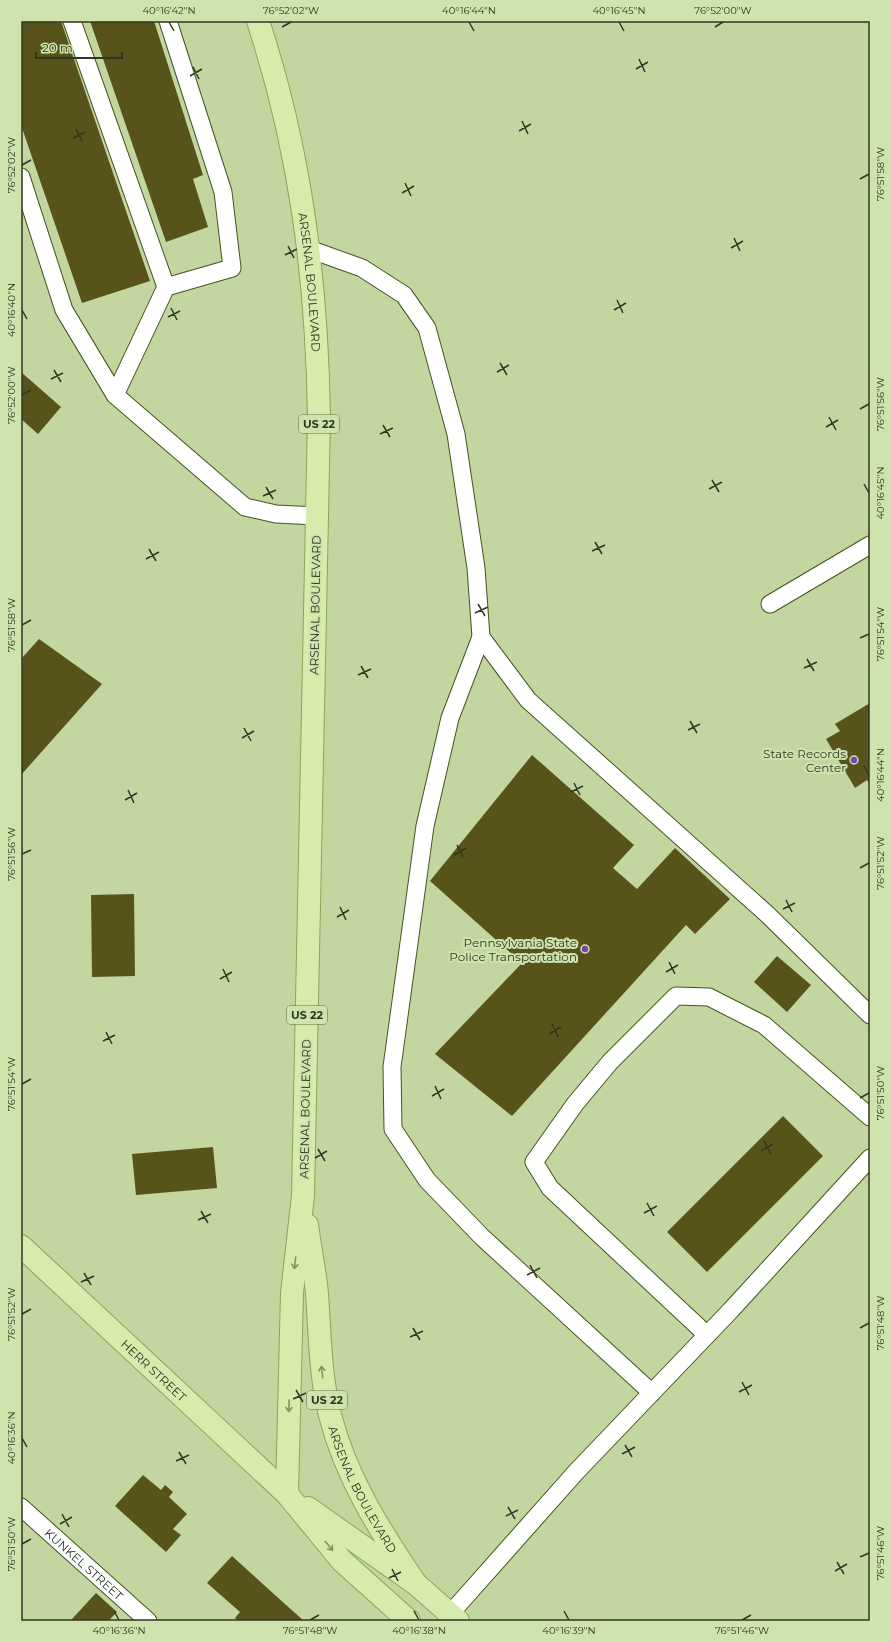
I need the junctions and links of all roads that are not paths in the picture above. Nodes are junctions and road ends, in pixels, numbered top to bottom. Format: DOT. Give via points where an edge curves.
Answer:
graph roads {
  1 [pos="72,21"];
  2 [pos="168,21"];
  3 [pos="258,21"];
  4 [pos="21,177"];
  5 [pos="21,205"];
  6 [pos="34,217"];
  7 [pos="309,249"];
  8 [pos="166,287"];
  9 [pos="115,395"];
  10 [pos="317,516"];
  11 [pos="870,545"];
  12 [pos="770,604"];
  13 [pos="481,637"];
  14 [pos="870,1015"];
  15 [pos="870,1117"];
  16 [pos="870,1158"];
  17 [pos="303,1196"];
  18 [pos="21,1246"];
  19 [pos="707,1335"];
  20 [pos="652,1393"];
  21 [pos="287,1494"];
  22 [pos="21,1507"];
  23 [pos="416,1584"];
  24 [pos="454,1618"];
  25 [pos="148,1621"];
  26 [pos="409,1621"];
  1 -- 8 [label="lane"];
  2 -- 8 [label="lane" via="223,192 232,268"];
  3 -- 7 [label="main road, ARSENAL BOULEVARD / US 22" via="292,147"];
  4 -- 6 [label="lane"];
  5 -- 6 [label="lane"];
  6 -- 9 [label="lane" via="64,310"];
  7 -- 10 [label="main road, ARSENAL BOULEVARD / US 22" via="316,309 318,364"];
  7 -- 13 [label="lane" via="362,268 404,295 426,328 456,434 476,568"];
  8 -- 9 [label="lane"];
  9 -- 10 [label="lane" via="245,507 276,514"];
  10 -- 17 [label="main road, ARSENAL BOULEVARD / US 22"];
  11 -- 12 [label="lane"];
  13 -- 14 [label="lane" via="528,700 768,915"];
  13 -- 20 [label="lane" via="450,718 425,826 392,1067 393,1128 427,1180 482,1237"];
  15 -- 19 [label="lane" via="764,1025 708,997 676,996 610,1062 575,1104 534,1162 550,1188"];
  16 -- 19 [label="lane"];
  17 -- 21 [label="main road, ARSENAL BOULEVARD / US 22, one-way" via="292,1293"];
  23 -- 17 [label="main road, ARSENAL BOULEVARD / US 22, one-way" via="362,1499 337,1440 324,1382 317,1293"];
  18 -- 21 [label="main road, HERR STREET"];
  19 -- 20 [label="lane"];
  20 -- 24 [label="lane" via="576,1472"];
  21 -- 23 [label="main road, HERR STREET"];
  21 -- 26 [label="main road, HERR STREET, one-way" via="342,1562"];
  22 -- 25 [label="lane, KUNKEL STREET"];
  23 -- 24 [label="main road, HERR STREET / US 22"];
}
